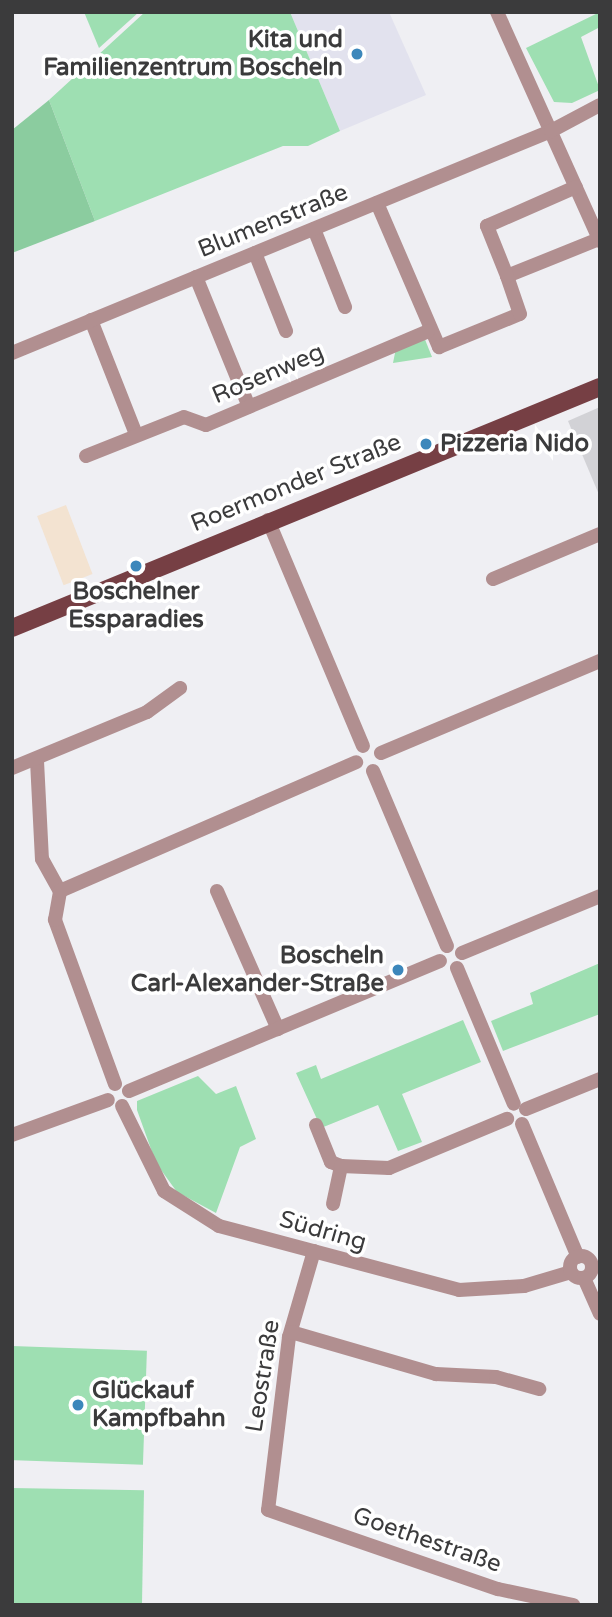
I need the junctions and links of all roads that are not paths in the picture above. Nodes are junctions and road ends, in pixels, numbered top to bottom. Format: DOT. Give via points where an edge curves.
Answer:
graph roads {
  1 [pos="497,12"];
  2 [pos="600,105"];
  3 [pos="551,131"];
  4 [pos="576,187"];
  5 [pos="377,203"];
  6 [pos="314,229"];
  7 [pos="599,240"];
  8 [pos="255,253"];
  9 [pos="508,276"];
  10 [pos="196,277"];
  11 [pos="345,307"];
  12 [pos="91,320"];
  13 [pos="286,331"];
  14 [pos="428,331"];
  15 [pos="12,353"];
  16 [pos="600,387"];
  17 [pos="249,407"];
  18 [pos="136,434"];
  19 [pos="86,456"];
  20 [pos="268,520"];
  21 [pos="600,534"];
  22 [pos="493,579"];
  23 [pos="12,628"];
  24 [pos="600,661"];
  25 [pos="180,688"];
  26 [pos="363,746"];
  27 [pos="381,753"];
  28 [pos="37,761"];
  29 [pos="356,762"];
  30 [pos="12,768"];
  31 [pos="373,771"];
  32 [pos="60,891"];
  33 [pos="217,891"];
  34 [pos="600,896"];
  35 [pos="447,946"];
  36 [pos="463,953"];
  37 [pos="440,961"];
  38 [pos="457,968"];
  39 [pos="278,1029"];
  40 [pos="600,1079"];
  41 [pos="115,1084"];
  42 [pos="129,1091"];
  43 [pos="115,1103"];
  44 [pos="520,1106"];
  45 [pos="507,1119"];
  46 [pos="522,1124"];
  47 [pos="316,1125"];
  48 [pos="12,1135"];
  49 [pos="341,1166"];
  50 [pos="333,1204"];
  51 [pos="314,1251"];
  52 [pos="590,1260"];
  53 [pos="577,1275"];
  54 [pos="600,1314"];
  55 [pos="291,1332"];
  56 [pos="540,1389"];
  57 [pos="268,1510"];
  58 [pos="573,1605"];
  1 -- 3 [label="street"];
  2 -- 3 [label="street, Blumenstraße"];
  3 -- 4 [label="street"];
  3 -- 5 [label="street, Blumenstraße"];
  4 -- 7 [label="street"];
  4 -- 9 [label="street" via="487,226"];
  5 -- 6 [label="street, Blumenstraße"];
  5 -- 14 [label="street"];
  6 -- 8 [label="street, Blumenstraße"];
  6 -- 11 [label="street"];
  7 -- 9 [label="street"];
  8 -- 10 [label="street, Blumenstraße"];
  8 -- 13 [label="street"];
  9 -- 14 [label="street" via="520,307 515,318 444,347"];
  10 -- 12 [label="street, Blumenstraße"];
  10 -- 17 [label="street"];
  12 -- 15 [label="street, Blumenstraße"];
  12 -- 18 [label="street"];
  14 -- 17 [label="street, Rosenweg"];
  16 -- 20 [label="main road, Roermonder Straße"];
  17 -- 18 [label="street, Rosenweg" via="206,425 184,417"];
  18 -- 19 [label="street, Rosenweg"];
  20 -- 23 [label="main road, Roermonder Straße"];
  20 -- 26 [label="street"];
  21 -- 22 [label="street"];
  24 -- 27 [label="street"];
  25 -- 28 [label="street" via="147,712"];
  26 -- 27 [label="street"];
  26 -- 29 [label="street"];
  27 -- 31 [label="street"];
  28 -- 30 [label="street"];
  28 -- 32 [label="street" via="42,859"];
  29 -- 31 [label="street"];
  29 -- 32 [label="street"];
  31 -- 35 [label="street"];
  32 -- 41 [label="street" via="55,920"];
  33 -- 39 [label="street"];
  34 -- 36 [label="street"];
  35 -- 36 [label="street"];
  35 -- 37 [label="street"];
  36 -- 38 [label="street"];
  37 -- 38 [label="street"];
  37 -- 39 [label="street"];
  38 -- 44 [label="street"];
  39 -- 42 [label="street"];
  40 -- 44 [label="street"];
  41 -- 42 [label="street"];
  41 -- 43 [label="street"];
  42 -- 43 [label="street"];
  43 -- 48 [label="street"];
  43 -- 51 [label="street, Südring" via="152,1174 174,1200 219,1226"];
  44 -- 45 [label="street"];
  44 -- 46 [label="street"];
  45 -- 46 [label="street"];
  45 -- 49 [label="street" via="389,1168"];
  46 -- 52 [label="street"];
  47 -- 49 [label="street" via="331,1162"];
  49 -- 50 [label="street"];
  51 -- 53 [label="street, Südring" via="458,1290 496,1290"];
  51 -- 55 [label="street, Leostraße"];
  52 -- 53 [label="street"];
  53 -- 54 [label="street"];
  55 -- 56 [label="street" via="436,1374 496,1377"];
  55 -- 57 [label="street, Leostraße"];
  57 -- 58 [label="street, Goethestraße" via="498,1589"];
}
